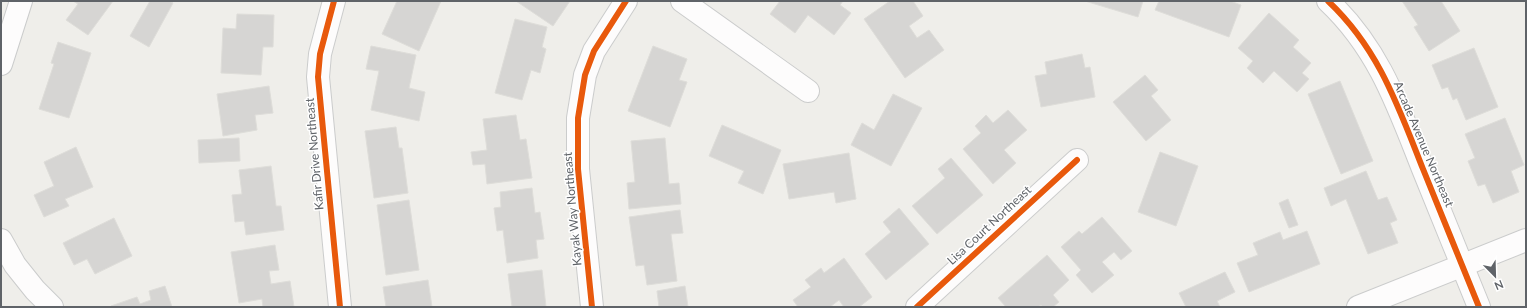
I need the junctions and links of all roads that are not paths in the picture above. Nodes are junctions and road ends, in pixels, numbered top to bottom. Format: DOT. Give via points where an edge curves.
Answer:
graph roads {
  1 [pos="22,1"];
  2 [pos="334,1"];
  3 [pos="626,1"];
  4 [pos="682,1"];
  5 [pos="1328,1"];
  6 [pos="1,64"];
  7 [pos="808,91"];
  8 [pos="1076,160"];
  9 [pos="1,240"];
  10 [pos="1526,240"];
  11 [pos="1462,266"];
  12 [pos="52,307"];
  13 [pos="340,307"];
  14 [pos="592,307"];
  15 [pos="917,307"];
  16 [pos="1358,307"];
  17 [pos="1479,307"];
  1 -- 6 [label="street"];
  2 -- 13 [label="street, Kafir Drive Northeast" via="320,54 318,77"];
  3 -- 14 [label="street, Kayak Way Northeast" via="594,51 585,75 578,118 578,169"];
  4 -- 7 [label="street"];
  5 -- 11 [label="street, Arcade Avenue Northeast" via="1345,17 1374,58 1394,96"];
  8 -- 15 [label="street, Lisa Court Northeast"];
  9 -- 12 [label="street" via="14,265"];
  10 -- 11 [label="street"];
  11 -- 16 [label="street"];
  11 -- 17 [label="street, Arcade Avenue Northeast"];
}
